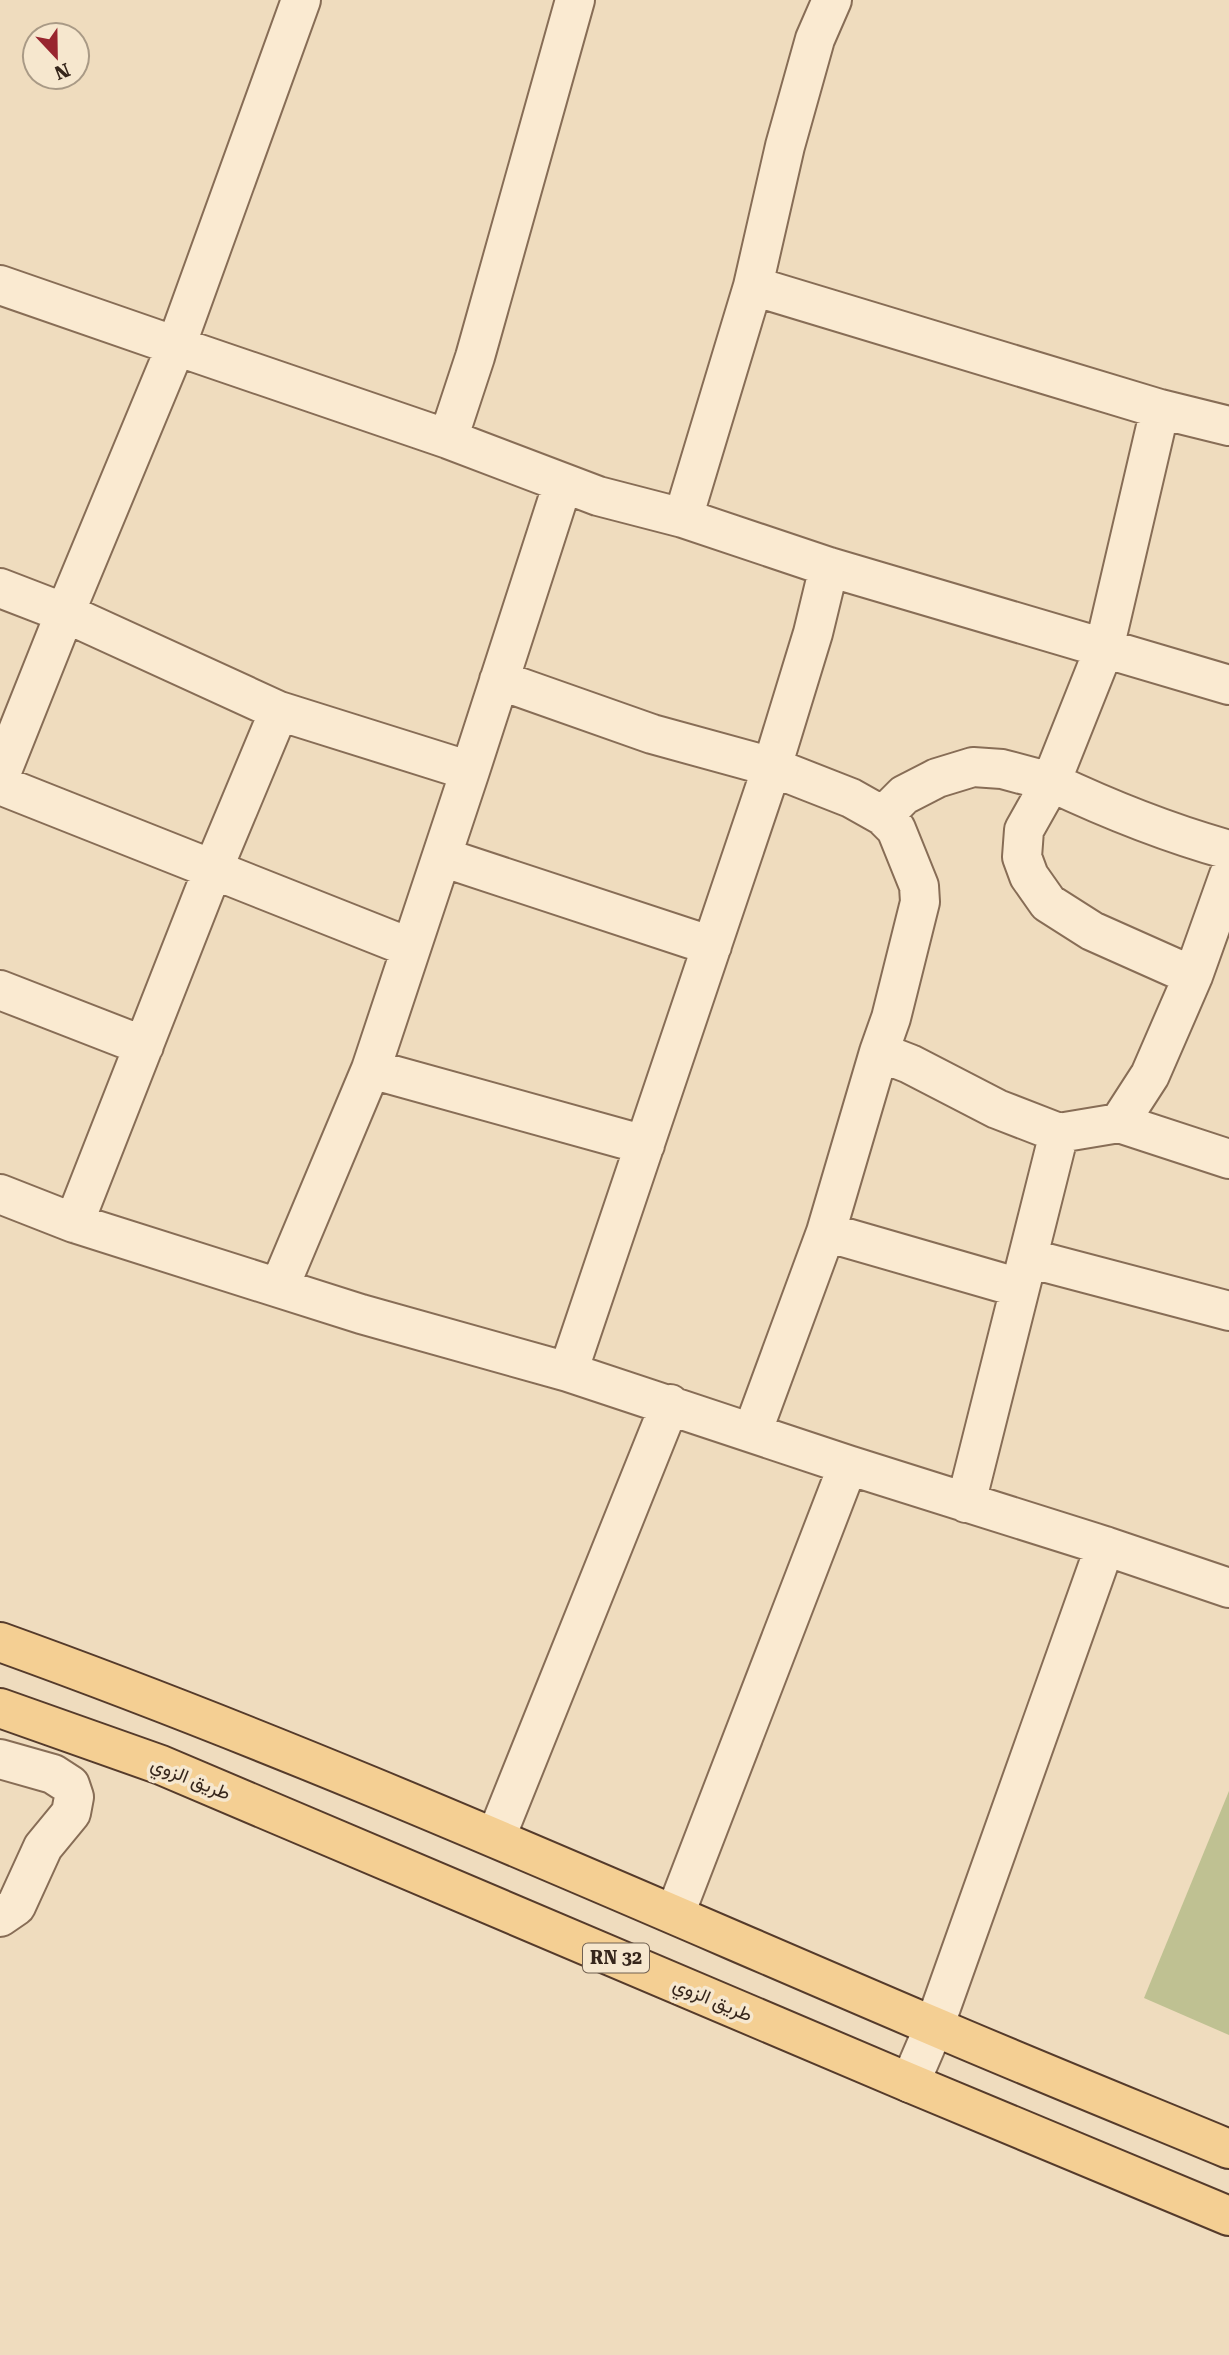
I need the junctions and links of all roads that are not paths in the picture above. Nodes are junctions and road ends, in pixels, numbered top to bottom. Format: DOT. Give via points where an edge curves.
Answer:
graph roads {
  1 [pos="301,0"];
  2 [pos="575,0"];
  3 [pos="832,0"];
  4 [pos="0,285"];
  5 [pos="754,286"];
  6 [pos="176,346"];
  7 [pos="1160,409"];
  8 [pos="1229,426"];
  9 [pos="448,439"];
  10 [pos="563,483"];
  11 [pos="683,518"];
  12 [pos="829,567"];
  13 [pos="0,588"];
  14 [pos="65,613"];
  15 [pos="1104,649"];
  16 [pos="499,680"];
  17 [pos="1229,685"];
  18 [pos="279,711"];
  19 [pos="772,767"];
  20 [pos="470,771"];
  21 [pos="0,776"];
  22 [pos="1051,782"];
  23 [pos="0,785"];
  24 [pos="883,816"];
  25 [pos="1229,850"];
  26 [pos="442,857"];
  27 [pos="213,869"];
  28 [pos="1229,875"];
  29 [pos="712,946"];
  30 [pos="411,948"];
  31 [pos="1194,976"];
  32 [pos="0,989"];
  33 [pos="144,1046"];
  34 [pos="879,1052"];
  35 [pos="371,1069"];
  36 [pos="1119,1123"];
  37 [pos="1059,1132"];
  38 [pos="645,1145"];
  39 [pos="1229,1159"];
  40 [pos="0,1194"];
  41 [pos="74,1223"];
  42 [pos="826,1232"];
  43 [pos="1024,1273"];
  44 [pos="279,1288"];
  45 [pos="1229,1311"];
  46 [pos="568,1372"];
  47 [pos="670,1404"];
  48 [pos="752,1433"];
  49 [pos="848,1465"];
  50 [pos="966,1503"];
  51 [pos="1105,1546"];
  52 [pos="1229,1588"];
  53 [pos="0,1642"];
  54 [pos="0,1708"];
  55 [pos="0,1759"];
  56 [pos="496,1837"];
  57 [pos="675,1914"];
  58 [pos="0,1917"];
  59 [pos="934,2027"];
  60 [pos="910,2083"];
  61 [pos="1229,2149"];
  62 [pos="1229,2216"];
  1 -- 6 [label="street"];
  2 -- 9 [label="street"];
  3 -- 5 [label="street" via="815,40 785,145"];
  4 -- 6 [label="street"];
  5 -- 7 [label="street"];
  5 -- 11 [label="street"];
  6 -- 9 [label="street"];
  6 -- 14 [label="street"];
  7 -- 8 [label="street"];
  7 -- 15 [label="street"];
  9 -- 10 [label="street"];
  10 -- 11 [label="street"];
  10 -- 16 [label="street"];
  11 -- 12 [label="street"];
  12 -- 15 [label="street"];
  12 -- 19 [label="street"];
  13 -- 14 [label="street"];
  14 -- 18 [label="street"];
  14 -- 21 [label="street"];
  15 -- 17 [label="street"];
  15 -- 22 [label="street"];
  16 -- 19 [label="street" via="652,734"];
  16 -- 20 [label="street"];
  18 -- 20 [label="street"];
  18 -- 27 [label="street"];
  19 -- 24 [label="street" via="851,798"];
  19 -- 29 [label="street"];
  20 -- 26 [label="street"];
  22 -- 24 [label="street" via="1002,769 973,767 904,795"];
  22 -- 25 [label="street" via="1193,840"];
  22 -- 31 [label="street" via="1024,830 1022,857 1048,903 1092,931"];
  23 -- 27 [label="street"];
  24 -- 34 [label="street" via="905,848 920,902"];
  26 -- 29 [label="street"];
  26 -- 30 [label="street"];
  27 -- 30 [label="street"];
  27 -- 33 [label="street"];
  28 -- 31 [label="street"];
  29 -- 38 [label="street"];
  30 -- 35 [label="street"];
  31 -- 36 [label="street" via="1150,1075"];
  32 -- 33 [label="street"];
  33 -- 41 [label="street"];
  34 -- 37 [label="street"];
  34 -- 42 [label="street"];
  35 -- 38 [label="street"];
  35 -- 44 [label="street"];
  36 -- 37 [label="street"];
  36 -- 39 [label="street"];
  37 -- 43 [label="street"];
  38 -- 46 [label="street"];
  40 -- 41 [label="street"];
  41 -- 44 [label="street"];
  42 -- 43 [label="street"];
  42 -- 48 [label="street"];
  43 -- 45 [label="street"];
  43 -- 50 [label="street"];
  44 -- 46 [label="street"];
  46 -- 47 [label="street"];
  47 -- 48 [label="street"];
  47 -- 56 [label="street"];
  48 -- 49 [label="street"];
  49 -- 50 [label="street"];
  49 -- 57 [label="street"];
  50 -- 51 [label="street"];
  51 -- 52 [label="street"];
  51 -- 59 [label="street"];
  53 -- 56 [label="main road"];
  54 -- 60 [label="main road, طريق الزوي / RN 32" via="161,1765"];
  55 -- 58 [label="street" via="53,1774 70,1785 74,1797 71,1813 43,1847 16,1906"];
  56 -- 57 [label="main road"];
  57 -- 59 [label="main road"];
  59 -- 60 [label="street"];
  59 -- 61 [label="main road"];
  60 -- 62 [label="main road, طريق الزوي / RN 32"];
}
